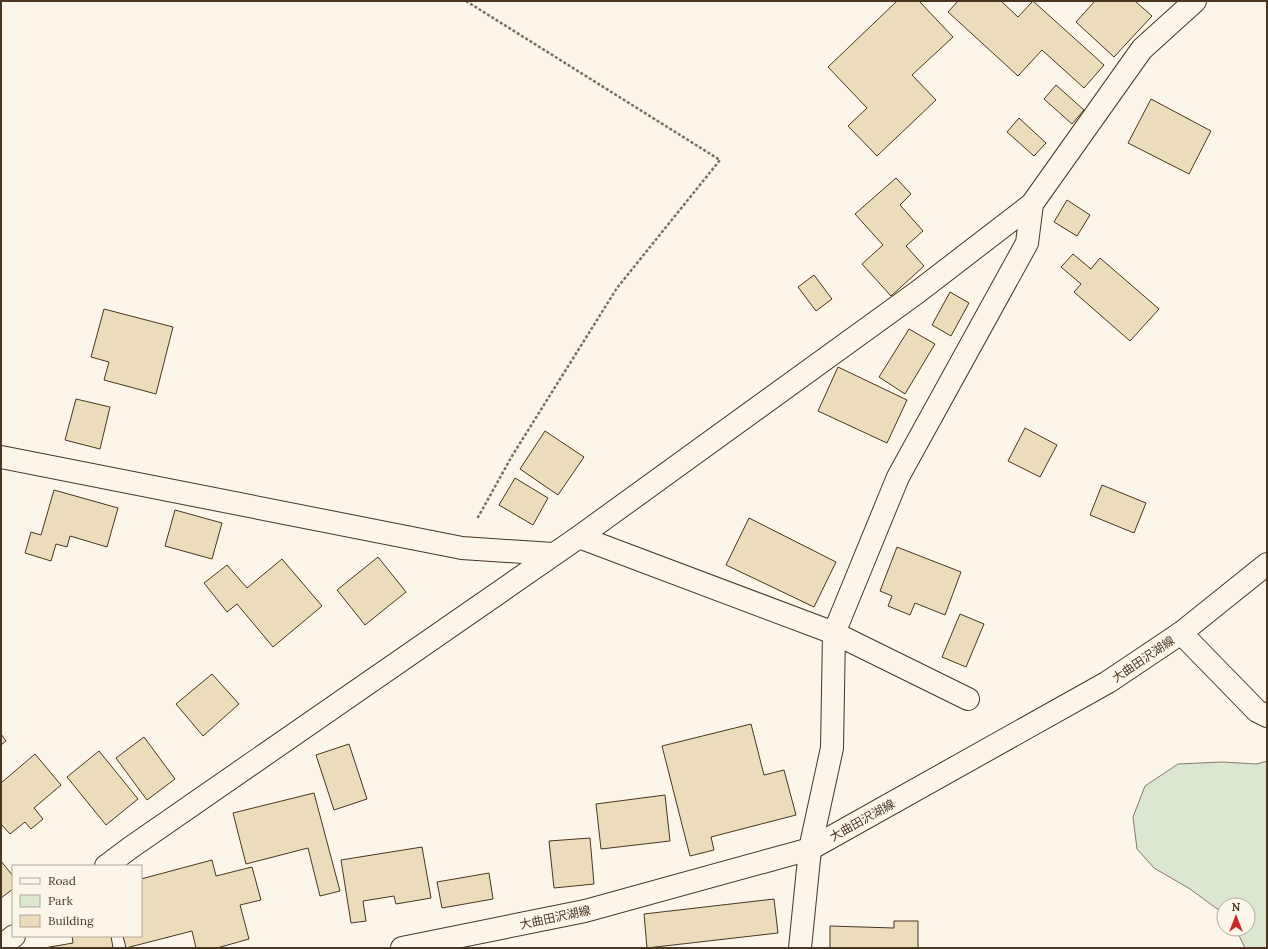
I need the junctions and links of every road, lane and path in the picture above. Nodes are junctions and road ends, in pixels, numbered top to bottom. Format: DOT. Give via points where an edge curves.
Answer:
graph roads {
  1 [pos="466,1"];
  2 [pos="1195,1"];
  3 [pos="1032,204"];
  4 [pos="1,457"];
  5 [pos="579,537"];
  6 [pos="462,548"];
  7 [pos="553,554"];
  8 [pos="1267,564"];
  9 [pos="834,633"];
  10 [pos="1181,633"];
  11 [pos="968,699"];
  12 [pos="1267,716"];
  13 [pos="810,849"];
  14 [pos="107,865"];
  15 [pos="13,937"];
  16 [pos="1,946"];
  17 [pos="402,948"];
  18 [pos="800,948"];
  1 -- 6 [label="path" via="720,160 617,288 512,456"];
  2 -- 3 [label="street" via="1142,49"];
  3 -- 5 [label="street" via="919,291"];
  3 -- 9 [label="street" via="1027,243 898,477"];
  4 -- 6 [label="street"];
  5 -- 7 [label="street"];
  5 -- 9 [label="street"];
  6 -- 7 [label="street"];
  7 -- 14 [label="street"];
  8 -- 10 [label="street, 大曲田沢湖線"];
  9 -- 11 [label="street"];
  9 -- 13 [label="street" via="832,748"];
  10 -- 12 [label="street" via="1257,711"];
  10 -- 13 [label="street, 大曲田沢湖線" via="1108,682"];
  13 -- 17 [label="street, 大曲田沢湖線" via="585,911"];
  13 -- 18 [label="street"];
  15 -- 16 [label="street"];
}
